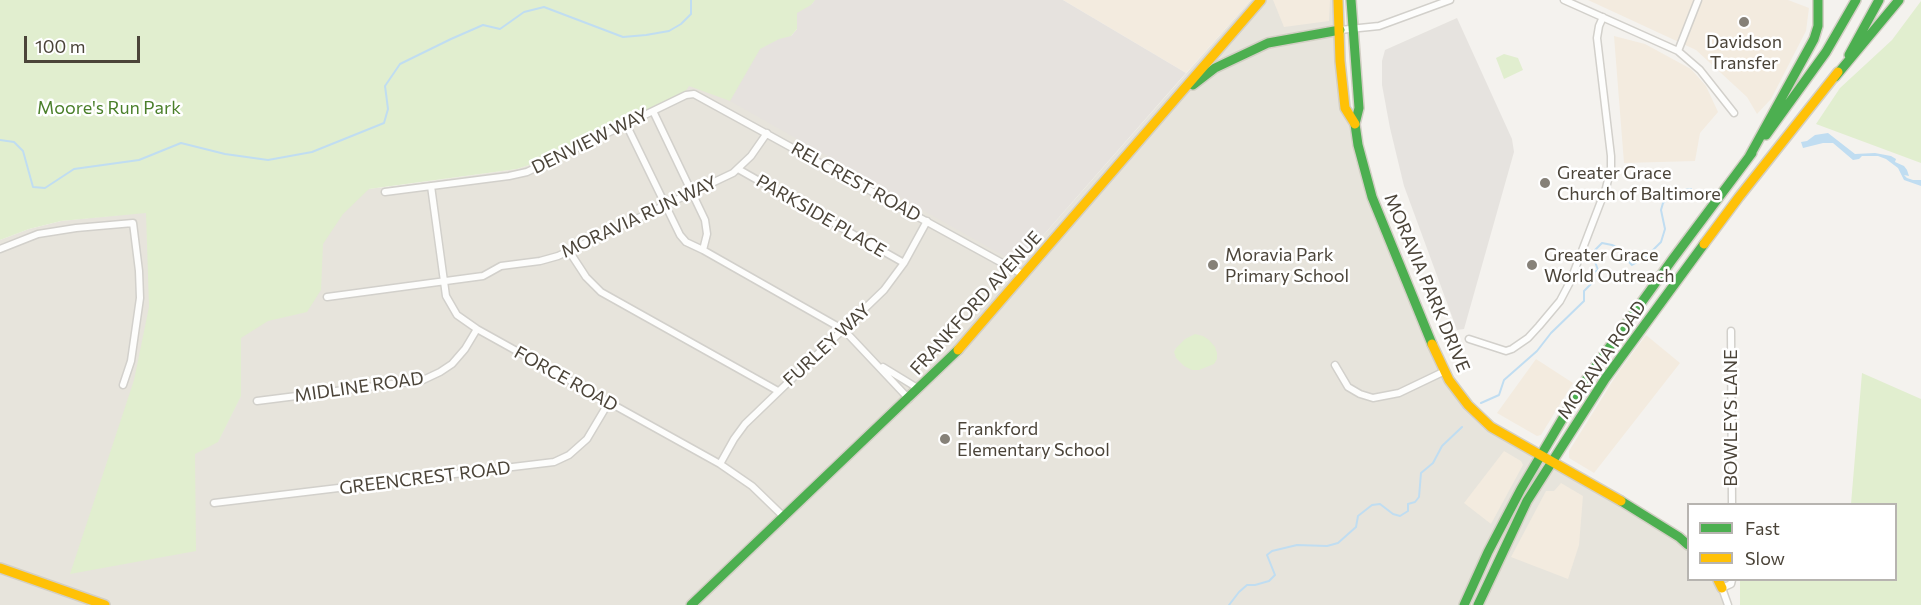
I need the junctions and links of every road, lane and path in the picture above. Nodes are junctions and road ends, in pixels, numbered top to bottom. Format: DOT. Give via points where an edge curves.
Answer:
graph roads {
  1 [pos="1261,0"];
  2 [pos="1338,0"];
  3 [pos="1351,0"];
  4 [pos="1450,0"];
  5 [pos="1564,0"];
  6 [pos="1698,0"];
  7 [pos="1818,0"];
  8 [pos="1856,0"];
  9 [pos="1879,0"];
  10 [pos="1899,0"];
  11 [pos="1603,17"];
  12 [pos="1353,28"];
  13 [pos="1340,30"];
  14 [pos="1678,51"];
  15 [pos="1244,53"];
  16 [pos="1213,56"];
  17 [pos="1835,77"];
  18 [pos="1182,94"];
  19 [pos="686,95"];
  20 [pos="653,111"];
  21 [pos="1734,113"];
  22 [pos="1355,123"];
  23 [pos="626,124"];
  24 [pos="767,133"];
  25 [pos="1749,157"];
  26 [pos="738,169"];
  27 [pos="430,186"];
  28 [pos="385,192"];
  29 [pos="693,192"];
  30 [pos="666,205"];
  31 [pos="927,221"];
  32 [pos="0,249"];
  33 [pos="703,250"];
  34 [pos="569,251"];
  35 [pos="904,263"];
  36 [pos="1024,275"];
  37 [pos="444,281"];
  38 [pos="327,297"];
  39 [pos="477,329"];
  40 [pos="844,330"];
  41 [pos="1731,331"];
  42 [pos="1469,339"];
  43 [pos="875,362"];
  44 [pos="1335,365"];
  45 [pos="1445,371"];
  46 [pos="123,385"];
  47 [pos="919,389"];
  48 [pos="778,391"];
  49 [pos="909,399"];
  50 [pos="256,401"];
  51 [pos="609,402"];
  52 [pos="1540,455"];
  53 [pos="1553,463"];
  54 [pos="720,464"];
  55 [pos="213,503"];
  56 [pos="1732,503"];
  57 [pos="784,517"];
  58 [pos="1687,544"];
  59 [pos="0,568"];
  60 [pos="1720,584"];
  61 [pos="105,605"];
  62 [pos="691,605"];
  63 [pos="1464,605"];
  64 [pos="1478,605"];
  65 [pos="1728,605"];
  1 -- 16 [label="main road, FRANKFORD AVENUE"];
  2 -- 13 [label="main road, MORAVIA PARK DRIVE"];
  3 -- 12 [label="main road, MORAVIA PARK DRIVE"];
  4 -- 12 [label="street" via="1379,26"];
  5 -- 11 [label="street"];
  6 -- 14 [label="street"];
  7 -- 25 [label="main road" via="1815,39"];
  8 -- 25 [label="main road, MORAVIA ROAD" via="1826,52"];
  9 -- 17 [label="main road, MORAVIA ROAD"];
  10 -- 17 [label="main road"];
  11 -- 14 [label="street"];
  11 -- 42 [label="street" via="1597,45 1611,168 1570,282 1539,326 1512,349 1506,351"];
  12 -- 13 [label="street"];
  12 -- 22 [label="main road, MORAVIA PARK DRIVE" via="1359,108"];
  13 -- 15 [label="main road" via="1281,39"];
  13 -- 22 [label="main road, MORAVIA PARK DRIVE" via="1345,108"];
  14 -- 21 [label="street" via="1700,70"];
  15 -- 16 [label="main road"];
  15 -- 18 [label="main road" via="1215,68"];
  16 -- 18 [label="main road, FRANKFORD AVENUE"];
  17 -- 53 [label="main road, MORAVIA ROAD" via="1739,197 1612,369"];
  18 -- 36 [label="main road, FRANKFORD AVENUE"];
  19 -- 20 [label="street, DENVIEW WAY"];
  19 -- 24 [label="street, RELCREST ROAD" via="699,96"];
  20 -- 23 [label="street, DENVIEW WAY"];
  20 -- 29 [label="street"];
  22 -- 45 [label="main road, MORAVIA PARK DRIVE" via="1372,196"];
  23 -- 27 [label="street, DENVIEW WAY" via="527,171"];
  23 -- 30 [label="street"];
  24 -- 26 [label="street, MORAVIA RUN WAY"];
  24 -- 31 [label="street, RELCREST ROAD"];
  25 -- 52 [label="main road, MORAVIA ROAD" via="1583,384"];
  26 -- 29 [label="street, MORAVIA RUN WAY"];
  26 -- 35 [label="street, PARKSIDE PLACE"];
  27 -- 28 [label="street, DENVIEW WAY"];
  27 -- 37 [label="street, FORCE ROAD"];
  29 -- 30 [label="street, MORAVIA RUN WAY"];
  29 -- 33 [label="street" via="705,220"];
  30 -- 33 [label="street" via="680,235"];
  30 -- 34 [label="street, MORAVIA RUN WAY"];
  31 -- 35 [label="street, FURLEY WAY"];
  31 -- 36 [label="street, RELCREST ROAD"];
  32 -- 46 [label="street" via="38,234 133,223 140,298 131,361"];
  33 -- 40 [label="street"];
  34 -- 37 [label="street, MORAVIA RUN WAY" via="549,259 501,266 483,276"];
  34 -- 48 [label="street" via="586,278 601,292"];
  35 -- 40 [label="street, FURLEY WAY" via="884,290"];
  36 -- 47 [label="main road, FRANKFORD AVENUE"];
  37 -- 38 [label="street, MORAVIA RUN WAY"];
  37 -- 39 [label="street, FORCE ROAD" via="451,307"];
  39 -- 50 [label="street, MIDLINE ROAD" via="452,364 423,380"];
  39 -- 51 [label="street, FORCE ROAD"];
  40 -- 43 [label="street"];
  40 -- 48 [label="street, FURLEY WAY"];
  41 -- 56 [label="street, BOWLEYS LANE"];
  43 -- 47 [label="street"];
  43 -- 49 [label="street"];
  44 -- 45 [label="street" via="1348,387 1373,398 1399,393"];
  45 -- 52 [label="main road, MORAVIA PARK DRIVE" via="1459,395 1491,427"];
  47 -- 49 [label="main road, FRANKFORD AVENUE"];
  48 -- 54 [label="street, FURLEY WAY" via="741,428"];
  49 -- 57 [label="main road, FRANKFORD AVENUE"];
  51 -- 54 [label="street, FORCE ROAD"];
  51 -- 55 [label="street, GREENCREST ROAD" via="587,439 554,462"];
  52 -- 53 [label="main road, MORAVIA PARK DRIVE"];
  52 -- 63 [label="main road, MORAVIA ROAD" via="1493,541"];
  53 -- 58 [label="main road, MORAVIA PARK DRIVE"];
  53 -- 64 [label="main road, MORAVIA ROAD" via="1527,501"];
  54 -- 57 [label="street, FORCE ROAD" via="752,486"];
  57 -- 62 [label="main road, FRANKFORD AVENUE"];
  59 -- 61 [label="main road"];
  60 -- 65 [label="street"];
}
